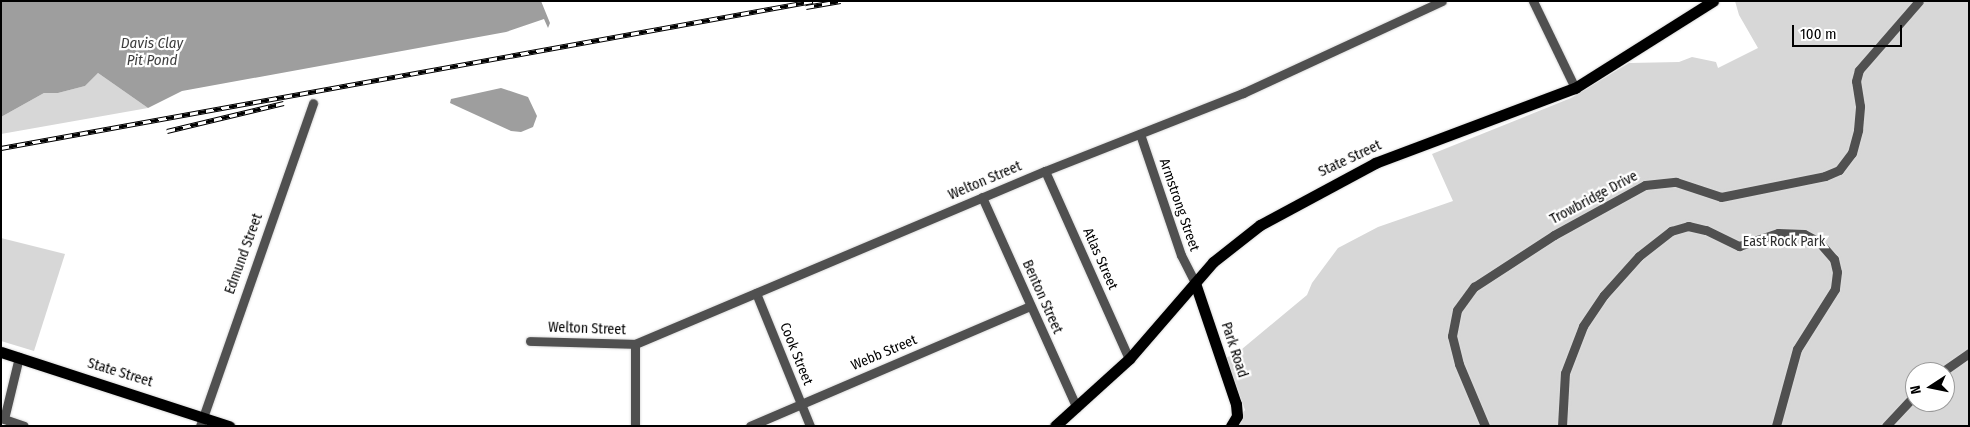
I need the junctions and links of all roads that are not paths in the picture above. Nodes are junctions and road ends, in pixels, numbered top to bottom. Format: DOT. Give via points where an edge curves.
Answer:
graph roads {
  1 [pos="1442,1"];
  2 [pos="1533,1"];
  3 [pos="1713,1"];
  4 [pos="1919,1"];
  5 [pos="1575,88"];
  6 [pos="313,103"];
  7 [pos="1140,134"];
  8 [pos="1045,171"];
  9 [pos="982,197"];
  10 [pos="1194,283"];
  11 [pos="756,293"];
  12 [pos="1030,306"];
  13 [pos="530,341"];
  14 [pos="635,344"];
  15 [pos="1,352"];
  16 [pos="1969,353"];
  17 [pos="19,357"];
  18 [pos="1129,359"];
  19 [pos="1955,363"];
  20 [pos="801,404"];
  21 [pos="1905,406"];
  22 [pos="1077,408"];
  23 [pos="3,418"];
  24 [pos="202,421"];
  25 [pos="24,426"];
  26 [pos="229,426"];
  27 [pos="635,426"];
  28 [pos="750,426"];
  29 [pos="810,426"];
  30 [pos="1055,426"];
  31 [pos="1231,426"];
  32 [pos="1485,426"];
  33 [pos="1562,426"];
  34 [pos="1776,426"];
  35 [pos="1886,426"];
  1 -- 7 [label="street, Welton Street" via="1322,59"];
  2 -- 5 [label="street"];
  3 -- 5 [label="main road, State Street"];
  4 -- 32 [label="street, Trowbridge Drive" via="1859,70 1856,81 1860,106 1858,130 1852,153 1840,170 1819,178 1721,197 1676,182 1650,184 1554,235 1474,288 1457,310 1452,336 1459,364"];
  5 -- 10 [label="main road, State Street" via="1398,154 1340,180 1249,233 1213,262"];
  6 -- 24 [label="street, Edmund Street"];
  7 -- 8 [label="street, Welton Street"];
  7 -- 10 [label="street, Armstrong Street" via="1181,255"];
  8 -- 9 [label="street, Welton Street"];
  8 -- 18 [label="street, Atlas Street"];
  9 -- 11 [label="street, Welton Street"];
  9 -- 12 [label="street, Benton Street"];
  10 -- 18 [label="main road, State Street"];
  10 -- 31 [label="main road, Park Road" via="1236,404 1237,416"];
  11 -- 14 [label="street, Welton Street"];
  11 -- 20 [label="street, Cook Street"];
  12 -- 20 [label="street, Webb Street"];
  12 -- 22 [label="street, Benton Street"];
  13 -- 14 [label="street, Welton Street"];
  14 -- 27 [label="street"];
  15 -- 17 [label="main road, State Street"];
  16 -- 19 [label="street"];
  17 -- 23 [label="street"];
  17 -- 24 [label="main road, State Street"];
  18 -- 22 [label="main road, State Street"];
  20 -- 28 [label="street, Webb Street"];
  20 -- 29 [label="street, Cook Street"];
  21 -- 35 [label="street"];
  22 -- 30 [label="main road, State Street"];
  23 -- 25 [label="street"];
  24 -- 26 [label="main road, State Street"];
  33 -- 34 [label="street" via="1562,391 1576,341 1604,295 1639,256 1665,234 1683,226 1700,228 1729,243 1747,245 1778,233 1804,234 1819,242 1834,259 1838,272 1831,298 1797,349"];
}
